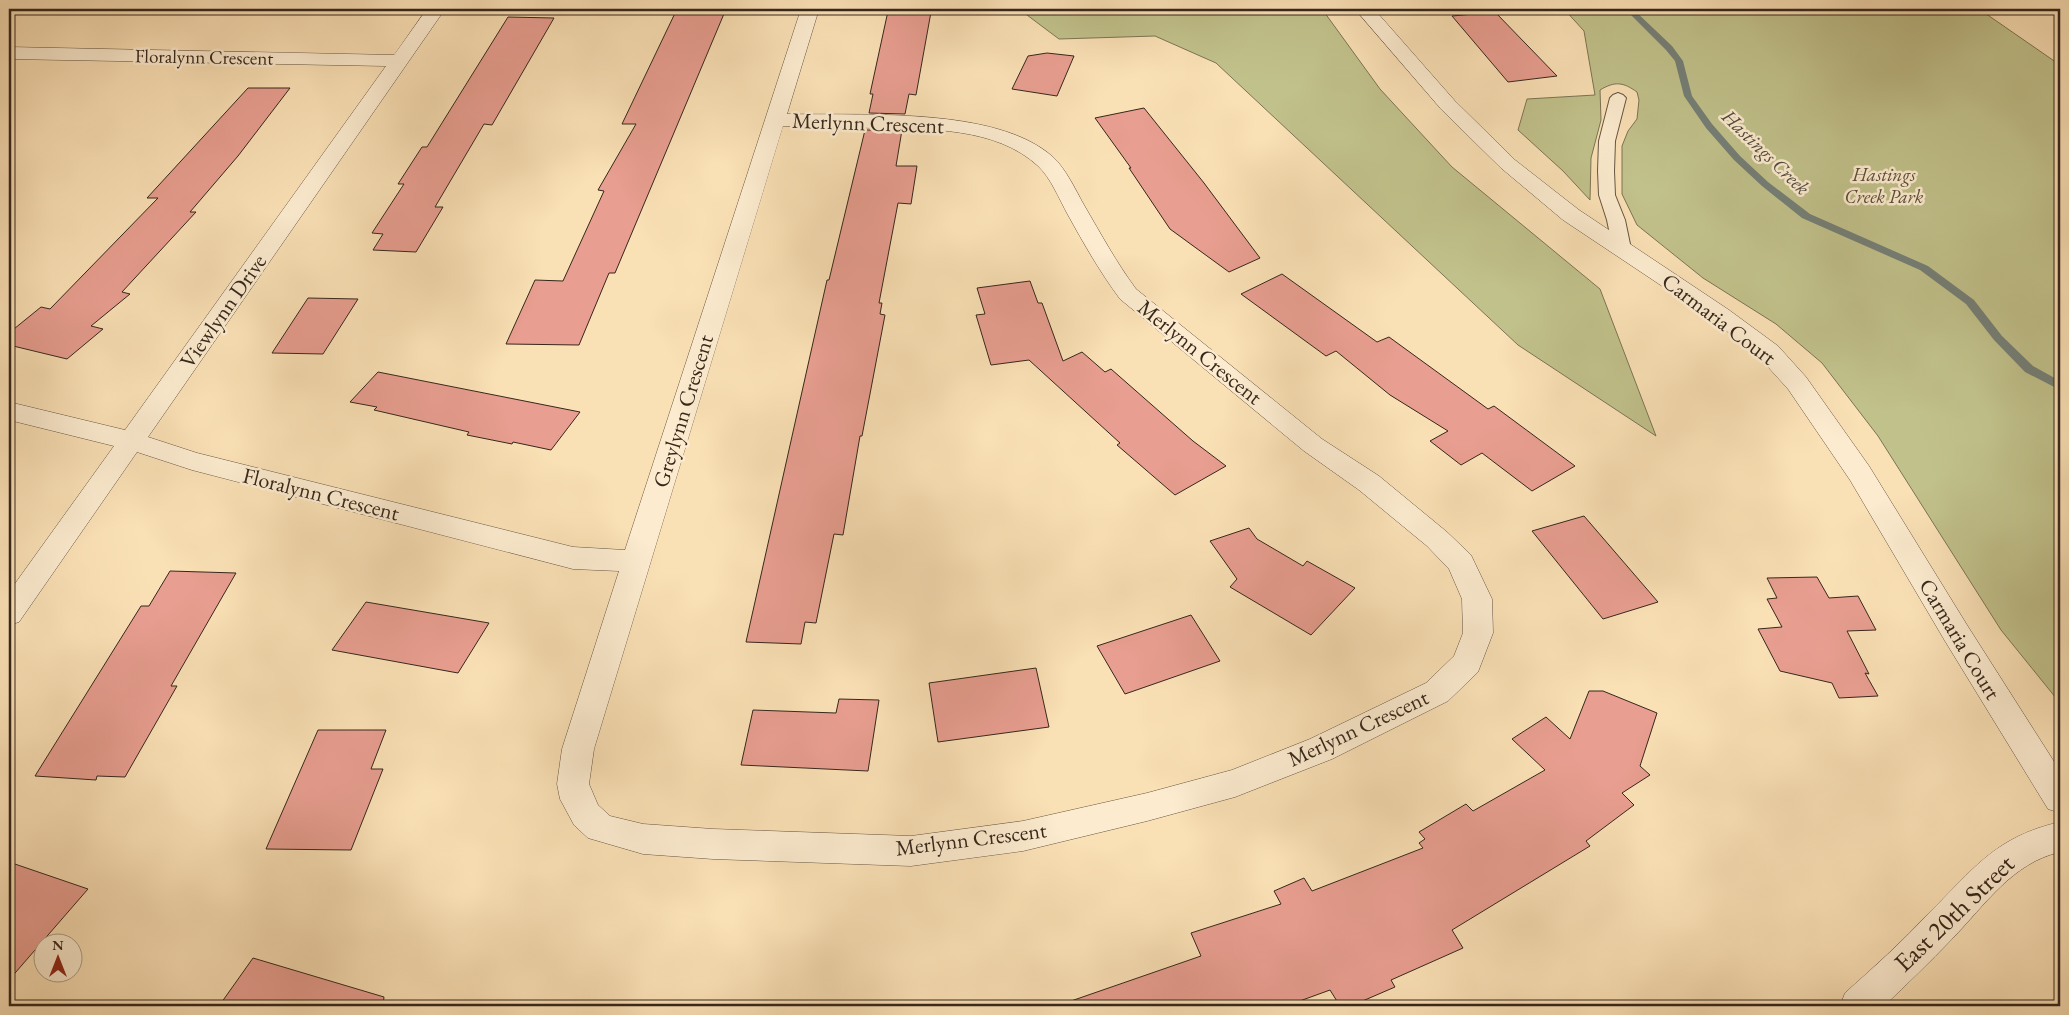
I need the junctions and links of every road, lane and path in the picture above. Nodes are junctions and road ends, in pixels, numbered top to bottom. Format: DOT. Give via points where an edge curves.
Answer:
graph roads {
  1 [pos="436,9"];
  2 [pos="810,9"];
  3 [pos="1364,9"];
  4 [pos="9,53"];
  5 [pos="400,61"];
  6 [pos="1618,98"];
  7 [pos="774,120"];
  8 [pos="1622,249"];
  9 [pos="9,410"];
  10 [pos="131,441"];
  11 [pos="636,561"];
  12 [pos="9,614"];
  13 [pos="2060,799"];
  14 [pos="586,814"];
  15 [pos="2060,837"];
  16 [pos="1858,1006"];
  1 -- 5 [label="street, Viewlynn Drive"];
  2 -- 7 [label="street, Greylynn Crescent"];
  3 -- 8 [label="street, Carmaria Court" via="1448,105 1508,164 1571,215"];
  4 -- 5 [label="street, Floralynn Crescent"];
  5 -- 10 [label="street, Viewlynn Drive"];
  6 -- 8 [label="lane" via="1607,141 1606,171 1607,195"];
  7 -- 11 [label="street, Greylynn Crescent"];
  7 -- 14 [label="street, Merlynn Crescent" via="962,126 1024,147 1046,162 1128,294 1313,445 1369,483 1461,564 1477,599 1478,633 1467,663 1436,692 1321,749 1235,783 1023,836 912,851 713,844 643,839 600,828"];
  8 -- 13 [label="street, Carmaria Court" via="1728,320 1769,352 1797,382 1860,473"];
  9 -- 10 [label="street, Floralynn Crescent"];
  10 -- 11 [label="street, Floralynn Crescent" via="192,461 573,558"];
  10 -- 12 [label="street, Viewlynn Drive"];
  11 -- 14 [label="street, Greylynn Crescent" via="578,749 574,784 577,799"];
  15 -- 16 [label="street, East 20th Street" via="2018,851 1988,874 1941,926"];
}
